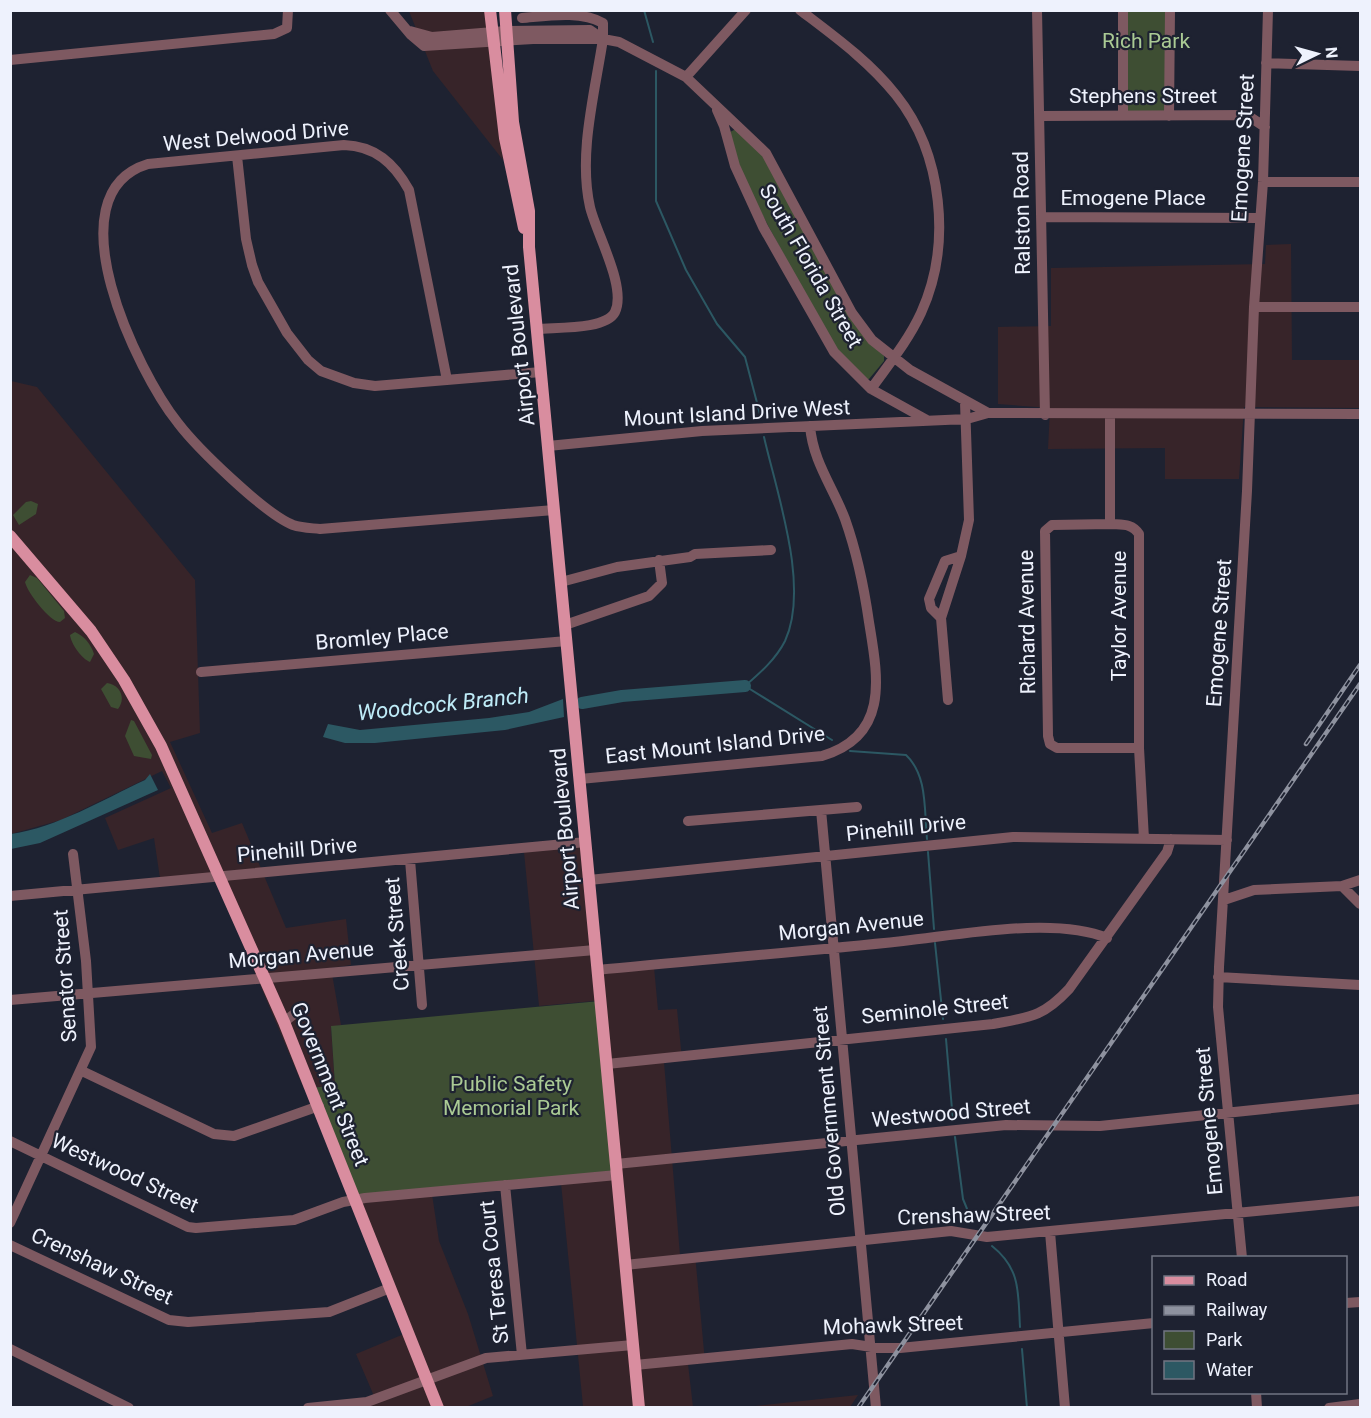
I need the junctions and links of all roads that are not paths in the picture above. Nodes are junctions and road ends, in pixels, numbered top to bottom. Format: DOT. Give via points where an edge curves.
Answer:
graph roads {
  1 [pos="288,10"];
  2 [pos="390,10"];
  3 [pos="490,10"];
  4 [pos="505,10"];
  5 [pos="746,10"];
  6 [pos="800,10"];
  7 [pos="1037,10"];
  8 [pos="1123,10"];
  9 [pos="1170,10"];
  10 [pos="1269,10"];
  11 [pos="522,18"];
  12 [pos="507,36"];
  13 [pos="493,37"];
  14 [pos="603,39"];
  15 [pos="10,60"];
  16 [pos="1266,63"];
  17 [pos="1360,66"];
  18 [pos="686,77"];
  19 [pos="1265,101"];
  20 [pos="713,102"];
  21 [pos="1247,115"];
  22 [pos="1040,116"];
  23 [pos="1123,116"];
  24 [pos="1169,116"];
  25 [pos="1265,128"];
  26 [pos="237,156"];
  27 [pos="1263,182"];
  28 [pos="1360,182"];
  29 [pos="1041,217"];
  30 [pos="1260,218"];
  31 [pos="529,247"];
  32 [pos="1254,307"];
  33 [pos="1360,307"];
  34 [pos="537,329"];
  35 [pos="893,359"];
  36 [pos="541,372"];
  37 [pos="447,380"];
  38 [pos="871,389"];
  39 [pos="965,402"];
  40 [pos="988,413"];
  41 [pos="1250,414"];
  42 [pos="1360,414"];
  43 [pos="1045,415"];
  44 [pos="1110,415"];
  45 [pos="967,418"];
  46 [pos="927,420"];
  47 [pos="810,426"];
  48 [pos="548,446"];
  49 [pos="554,510"];
  50 [pos="1110,524"];
  51 [pos="10,536"];
  52 [pos="771,550"];
  53 [pos="961,556"];
  54 [pos="659,560"];
  55 [pos="561,582"];
  56 [pos="941,618"];
  57 [pos="565,625"];
  58 [pos="567,641"];
  59 [pos="201,672"];
  60 [pos="948,700"];
  61 [pos="1139,748"];
  62 [pos="580,779"];
  63 [pos="857,807"];
  64 [pos="821,810"];
  65 [pos="688,821"];
  66 [pos="1144,839"];
  67 [pos="1171,839"];
  68 [pos="1227,840"];
  69 [pos="586,842"];
  70 [pos="73,854"];
  71 [pos="825,856"];
  72 [pos="410,860"];
  73 [pos="219,876"];
  74 [pos="590,880"];
  75 [pos="1360,880"];
  76 [pos="1342,886"];
  77 [pos="77,890"];
  78 [pos="10,896"];
  79 [pos="1224,900"];
  80 [pos="1360,904"];
  81 [pos="1107,938"];
  82 [pos="833,947"];
  83 [pos="595,950"];
  84 [pos="419,964"];
  85 [pos="597,970"];
  86 [pos="1218,977"];
  87 [pos="266,980"];
  88 [pos="1360,985"];
  89 [pos="88,993"];
  90 [pos="10,1000"];
  91 [pos="422,1005"];
  92 [pos="298,1011"];
  93 [pos="285,1022"];
  94 [pos="841,1038"];
  95 [pos="607,1064"];
  96 [pos="82,1071"];
  97 [pos="1360,1099"];
  98 [pos="319,1106"];
  99 [pos="1228,1113"];
  100 [pos="10,1141"];
  101 [pos="850,1142"];
  102 [pos="42,1156"];
  103 [pos="617,1170"];
  104 [pos="505,1185"];
  105 [pos="355,1200"];
  106 [pos="1360,1201"];
  107 [pos="1237,1214"];
  108 [pos="10,1223"];
  109 [pos="1050,1232"];
  110 [pos="861,1241"];
  111 [pos="10,1245"];
  112 [pos="1242,1256"];
  113 [pos="626,1265"];
  114 [pos="390,1288"];
  115 [pos="1152,1323"];
  116 [pos="1058,1333"];
  117 [pos="633,1345"];
  118 [pos="872,1347"];
  119 [pos="10,1349"];
  120 [pos="522,1355"];
  121 [pos="635,1365"];
  122 [pos="428,1380"];
  123 [pos="1360,1404"];
  124 [pos="129,1407"];
  125 [pos="308,1407"];
  126 [pos="438,1407"];
  127 [pos="639,1407"];
  128 [pos="876,1407"];
  129 [pos="1065,1407"];
  130 [pos="1329,1407"];
  1 -- 15 [label="street" via="287,28 274,34"];
  2 -- 13 [label="street, South Florida Street" via="416,34 432,38"];
  3 -- 13 [label="main road, Airport Boulevard"];
  4 -- 12 [label="main road, Airport Boulevard"];
  5 -- 18 [label="street"];
  6 -- 35 [label="street" via="886,83 903,104 928,160 939,221 938,250 922,311"];
  7 -- 22 [label="street, Ralston Road"];
  8 -- 23 [label="street"];
  9 -- 24 [label="street"];
  10 -- 16 [label="street, Emogene Street"];
  11 -- 14 [label="street" via="590,18 603,23"];
  12 -- 13 [label="street, South Florida Street"];
  12 -- 14 [label="street, South Florida Street"];
  12 -- 31 [label="main road, Airport Boulevard" via="513,122 529,211"];
  13 -- 31 [label="main road, Airport Boulevard" via="510,168"];
  14 -- 18 [label="street, South Florida Street" via="635,49"];
  14 -- 34 [label="street" via="587,184 618,299 615,312 601,324"];
  16 -- 17 [label="street"];
  16 -- 19 [label="street, Emogene Street"];
  18 -- 20 [label="street, South Florida Street"];
  19 -- 21 [label="street, Stephens Street"];
  19 -- 25 [label="street, Emogene Street"];
  20 -- 35 [label="street, South Florida Street" via="766,153 852,313 872,340"];
  20 -- 38 [label="street, South Florida Street" via="739,177 771,242 834,352"];
  21 -- 24 [label="street, Stephens Street"];
  21 -- 25 [label="street, Stephens Street"];
  22 -- 23 [label="street, Stephens Street"];
  22 -- 29 [label="street, Ralston Road"];
  23 -- 24 [label="street, Stephens Street"];
  25 -- 27 [label="street, Emogene Street"];
  26 -- 37 [label="street" via="252,265 287,333 308,360 336,377 375,386"];
  26 -- 37 [label="street, West Delwood Drive" via="344,145 367,147 401,176 414,206"];
  26 -- 49 [label="street, West Delwood Drive" via="136,168 118,183 104,217 105,255 118,312 135,351 178,423 208,456 292,525 320,529"];
  27 -- 28 [label="street"];
  27 -- 30 [label="street, Emogene Street"];
  29 -- 30 [label="street, Emogene Place"];
  29 -- 43 [label="street, Ralston Road"];
  30 -- 32 [label="street, Emogene Street"];
  31 -- 34 [label="main road, Airport Boulevard"];
  32 -- 33 [label="street"];
  32 -- 41 [label="street, Emogene Street"];
  34 -- 36 [label="main road, Airport Boulevard"];
  35 -- 38 [label="street"];
  35 -- 39 [label="street, South Florida Street"];
  36 -- 37 [label="street"];
  36 -- 48 [label="main road, Airport Boulevard"];
  38 -- 46 [label="street, South Florida Street"];
  39 -- 40 [label="street, South Florida Street"];
  39 -- 45 [label="street"];
  40 -- 43 [label="street, South Florida Street"];
  40 -- 45 [label="street, South Florida Street"];
  41 -- 42 [label="street, South Florida Street"];
  41 -- 44 [label="street, South Florida Street"];
  41 -- 68 [label="street, Emogene Street"];
  43 -- 44 [label="street, South Florida Street"];
  44 -- 50 [label="street, Taylor Avenue"];
  45 -- 46 [label="street, South Florida Street"];
  45 -- 53 [label="street" via="969,520"];
  46 -- 47 [label="street, Mount Island Drive West"];
  47 -- 48 [label="street, Mount Island Drive West" via="702,431"];
  47 -- 62 [label="street, East Mount Island Drive" via="812,445 844,518 863,585 877,674 872,712 853,741 822,756"];
  48 -- 49 [label="main road, Airport Boulevard"];
  49 -- 55 [label="main road, Airport Boulevard"];
  50 -- 61 [label="street, Taylor Avenue" via="1127,525 1139,534"];
  50 -- 61 [label="street, Richard Avenue" via="1052,525 1045,531 1050,744 1057,748"];
  51 -- 73 [label="main road, Government Street" via="91,631 124,680 177,779"];
  52 -- 54 [label="street" via="724,550"];
  53 -- 56 [label="street"];
  53 -- 56 [label="street" via="945,561 929,599 931,608"];
  54 -- 55 [label="street"];
  54 -- 57 [label="street" via="662,583 650,596"];
  55 -- 57 [label="main road, Airport Boulevard"];
  56 -- 60 [label="street"];
  57 -- 58 [label="main road, Airport Boulevard"];
  58 -- 59 [label="street, Bromley Place"];
  58 -- 62 [label="main road, Airport Boulevard"];
  61 -- 66 [label="street, Taylor Avenue"];
  62 -- 69 [label="main road, Airport Boulevard"];
  63 -- 64 [label="street"];
  64 -- 65 [label="street"];
  64 -- 71 [label="street, Old Government Street"];
  66 -- 67 [label="street, Pinehill Drive"];
  66 -- 71 [label="street, Pinehill Drive" via="1013,837"];
  67 -- 68 [label="street, Pinehill Drive"];
  67 -- 81 [label="street" via="1167,852"];
  68 -- 79 [label="street, Emogene Street"];
  69 -- 72 [label="street, Pinehill Drive"];
  69 -- 74 [label="main road, Airport Boulevard"];
  70 -- 77 [label="street, Senator Street"];
  71 -- 74 [label="street, Pinehill Drive"];
  71 -- 82 [label="street, Old Government Street"];
  72 -- 73 [label="street, Pinehill Drive"];
  72 -- 84 [label="street, Creek Street"];
  73 -- 77 [label="street, Pinehill Drive"];
  73 -- 87 [label="main road, Government Street"];
  74 -- 83 [label="main road, Airport Boulevard"];
  75 -- 76 [label="street"];
  76 -- 79 [label="street" via="1254,891"];
  76 -- 80 [label="street"];
  77 -- 78 [label="street, Pinehill Drive"];
  77 -- 89 [label="street, Senator Street"];
  79 -- 86 [label="street, Emogene Street"];
  81 -- 82 [label="street, Morgan Avenue" via="1074,929 1019,929"];
  81 -- 94 [label="street, Seminole Street" via="1069,989 1050,1009 1039,1014 993,1024"];
  82 -- 85 [label="street, Morgan Avenue"];
  82 -- 94 [label="street, Old Government Street"];
  83 -- 84 [label="street, Morgan Avenue"];
  83 -- 85 [label="main road, Airport Boulevard"];
  84 -- 87 [label="street, Morgan Avenue"];
  84 -- 91 [label="street, Creek Street"];
  85 -- 95 [label="main road, Airport Boulevard"];
  86 -- 88 [label="street"];
  86 -- 99 [label="street, Emogene Street"];
  87 -- 89 [label="street, Morgan Avenue"];
  87 -- 93 [label="main road, Government Street"];
  89 -- 90 [label="street, Morgan Avenue"];
  89 -- 96 [label="street, Senator Street" via="91,1047"];
  92 -- 93 [label="street"];
  93 -- 98 [label="main road, Government Street"];
  94 -- 95 [label="street, Seminole Street"];
  94 -- 101 [label="street, Old Government Street"];
  95 -- 103 [label="main road, Airport Boulevard"];
  96 -- 98 [label="street" via="214,1134 234,1136"];
  96 -- 102 [label="street, Senator Street"];
  97 -- 99 [label="street, Westwood Street"];
  98 -- 105 [label="main road, Government Street"];
  99 -- 101 [label="street, Westwood Street" via="1082,1128 1006,1125"];
  99 -- 107 [label="street, Emogene Street"];
  100 -- 102 [label="street, Westwood Street"];
  101 -- 103 [label="street, Westwood Street"];
  101 -- 110 [label="street, Old Government Street"];
  102 -- 105 [label="street, Westwood Street" via="188,1227 294,1220"];
  102 -- 108 [label="street, Senator Street"];
  103 -- 104 [label="street, Westwood Street"];
  103 -- 113 [label="main road, Airport Boulevard"];
  104 -- 105 [label="street, Westwood Street"];
  104 -- 120 [label="street, St Teresa Court"];
  105 -- 114 [label="main road, Government Street"];
  106 -- 107 [label="street, Crenshaw Street"];
  107 -- 109 [label="street, Crenshaw Street"];
  107 -- 112 [label="street, Emogene Street"];
  109 -- 110 [label="street, Crenshaw Street" via="987,1238 951,1231"];
  109 -- 116 [label="street"];
  110 -- 113 [label="street, Crenshaw Street"];
  110 -- 118 [label="street, Old Government Street"];
  111 -- 114 [label="street, Crenshaw Street" via="169,1320 329,1312"];
  113 -- 117 [label="main road, Airport Boulevard"];
  114 -- 122 [label="main road, Government Street"];
  115 -- 116 [label="street, Mohawk Street"];
  116 -- 118 [label="street, Mohawk Street" via="900,1348"];
  116 -- 129 [label="street"];
  117 -- 120 [label="street"];
  117 -- 121 [label="main road, Airport Boulevard"];
  118 -- 121 [label="street, Mohawk Street" via="852,1344"];
  118 -- 128 [label="street, Old Government Street"];
  119 -- 124 [label="street"];
  120 -- 122 [label="street" via="475,1360"];
  121 -- 127 [label="main road, Airport Boulevard"];
  122 -- 125 [label="street" via="367,1402"];
  122 -- 126 [label="main road, Government Street"];
  123 -- 130 [label="street"];
}
